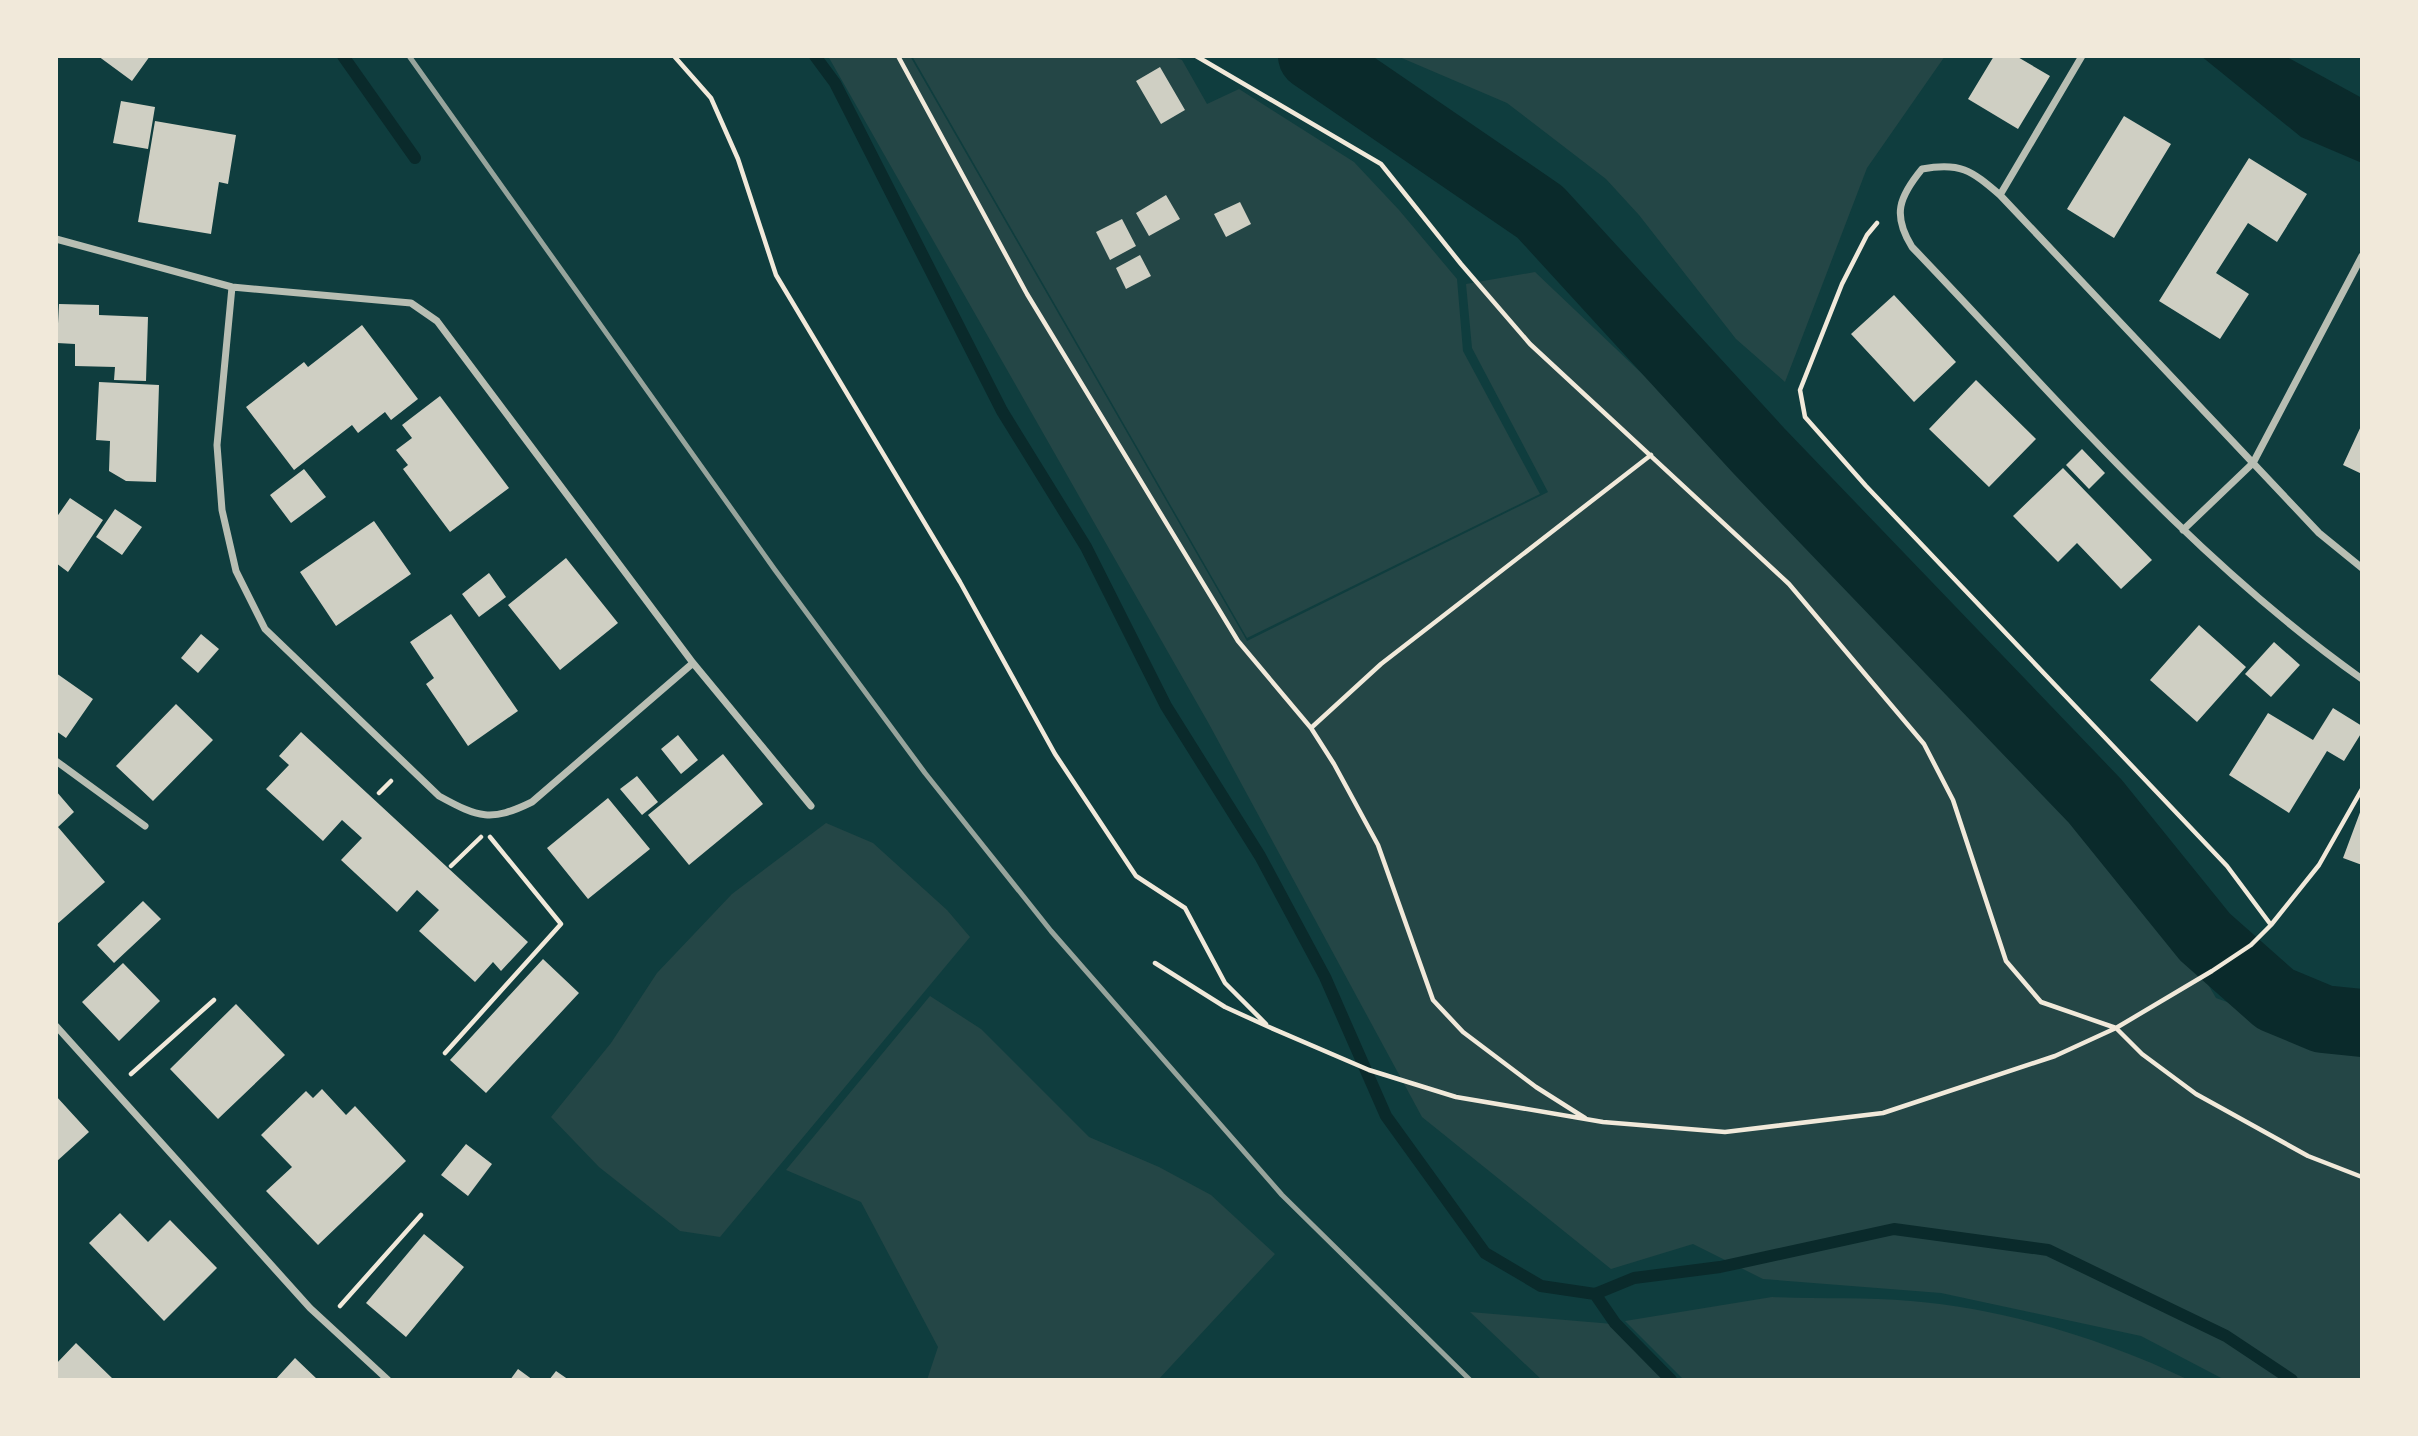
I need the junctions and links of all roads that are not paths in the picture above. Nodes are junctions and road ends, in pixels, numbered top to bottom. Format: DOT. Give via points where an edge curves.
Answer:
graph roads {
  1 [pos="2082,56"];
  2 [pos="2000,195"];
  3 [pos="56,239"];
  4 [pos="2362,256"];
  5 [pos="232,288"];
  6 [pos="2253,463"];
  7 [pos="2183,530"];
  8 [pos="2362,569"];
  9 [pos="693,663"];
  10 [pos="2362,679"];
  11 [pos="56,761"];
  12 [pos="811,806"];
  13 [pos="145,826"];
  14 [pos="56,1026"];
  15 [pos="388,1380"];
  1 -- 2 [label="street"];
  2 -- 6 [label="street"];
  2 -- 7 [label="street" via="1973,172 1946,165 1922,169 1905,190 1900,229 1912,247"];
  3 -- 5 [label="street"];
  4 -- 6 [label="street"];
  5 -- 9 [label="street" via="411,303 437,321"];
  5 -- 9 [label="street" via="217,444 222,510 236,571 265,629 439,796 470,813 503,816 532,802"];
  6 -- 7 [label="street"];
  6 -- 8 [label="street" via="2319,533"];
  7 -- 10 [label="street" via="2260,599"];
  9 -- 12 [label="street"];
  11 -- 13 [label="street"];
  14 -- 15 [label="street" via="326,1322"];
}
